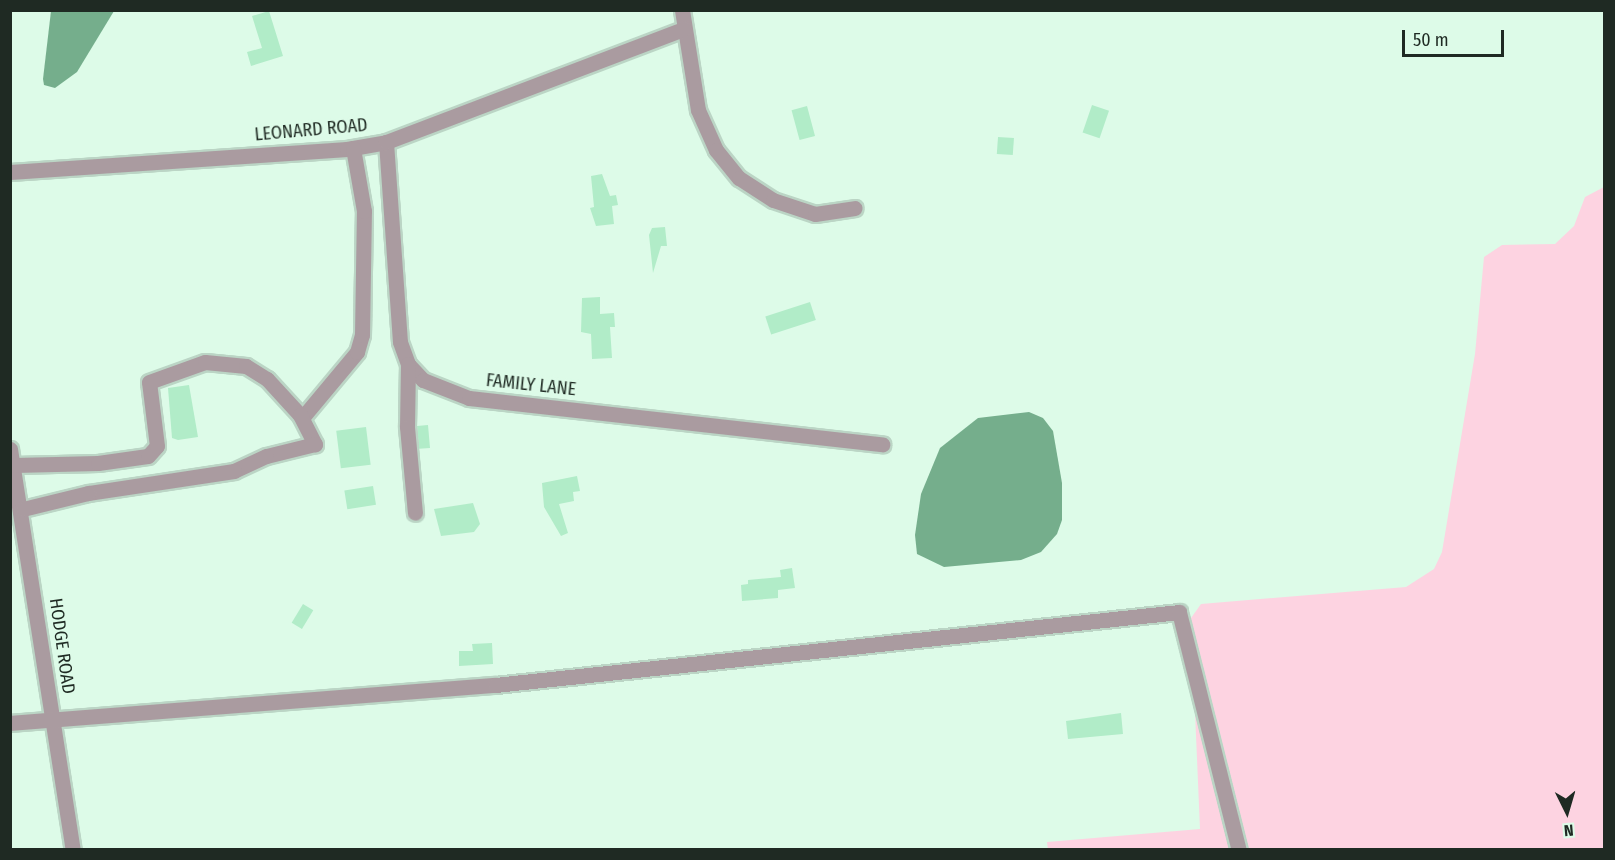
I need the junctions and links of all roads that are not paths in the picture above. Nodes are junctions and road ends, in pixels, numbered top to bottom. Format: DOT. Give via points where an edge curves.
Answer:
graph roads {
  1 [pos="685,16"];
  2 [pos="386,142"];
  3 [pos="353,148"];
  4 [pos="10,172"];
  5 [pos="855,208"];
  6 [pos="408,364"];
  7 [pos="302,418"];
  8 [pos="882,444"];
  9 [pos="12,457"];
  10 [pos="23,509"];
  11 [pos="415,513"];
  12 [pos="53,720"];
  13 [pos="10,723"];
  14 [pos="73,849"];
  15 [pos="1239,849"];
  1 -- 2 [label="street, LEONARD ROAD"];
  1 -- 5 [label="street" via="698,110 716,150 739,178 773,201 815,214"];
  2 -- 3 [label="street, LEONARD ROAD"];
  2 -- 6 [label="street" via="400,342"];
  3 -- 4 [label="street, LEONARD ROAD"];
  3 -- 7 [label="street" via="364,211 362,334 357,352"];
  6 -- 8 [label="street, FAMILY LANE" via="444,392 469,398"];
  6 -- 11 [label="street" via="407,427"];
  7 -- 9 [label="street" via="267,379 246,366 205,362 150,382 157,446 148,456 98,463"];
  7 -- 10 [label="street" via="315,444 266,456 234,471 88,493"];
  9 -- 10 [label="street, HODGE ROAD"];
  10 -- 12 [label="street, HODGE ROAD"];
  12 -- 13 [label="street"];
  12 -- 14 [label="street, HODGE ROAD"];
  12 -- 15 [label="street" via="495,685 1179,612"];
}
